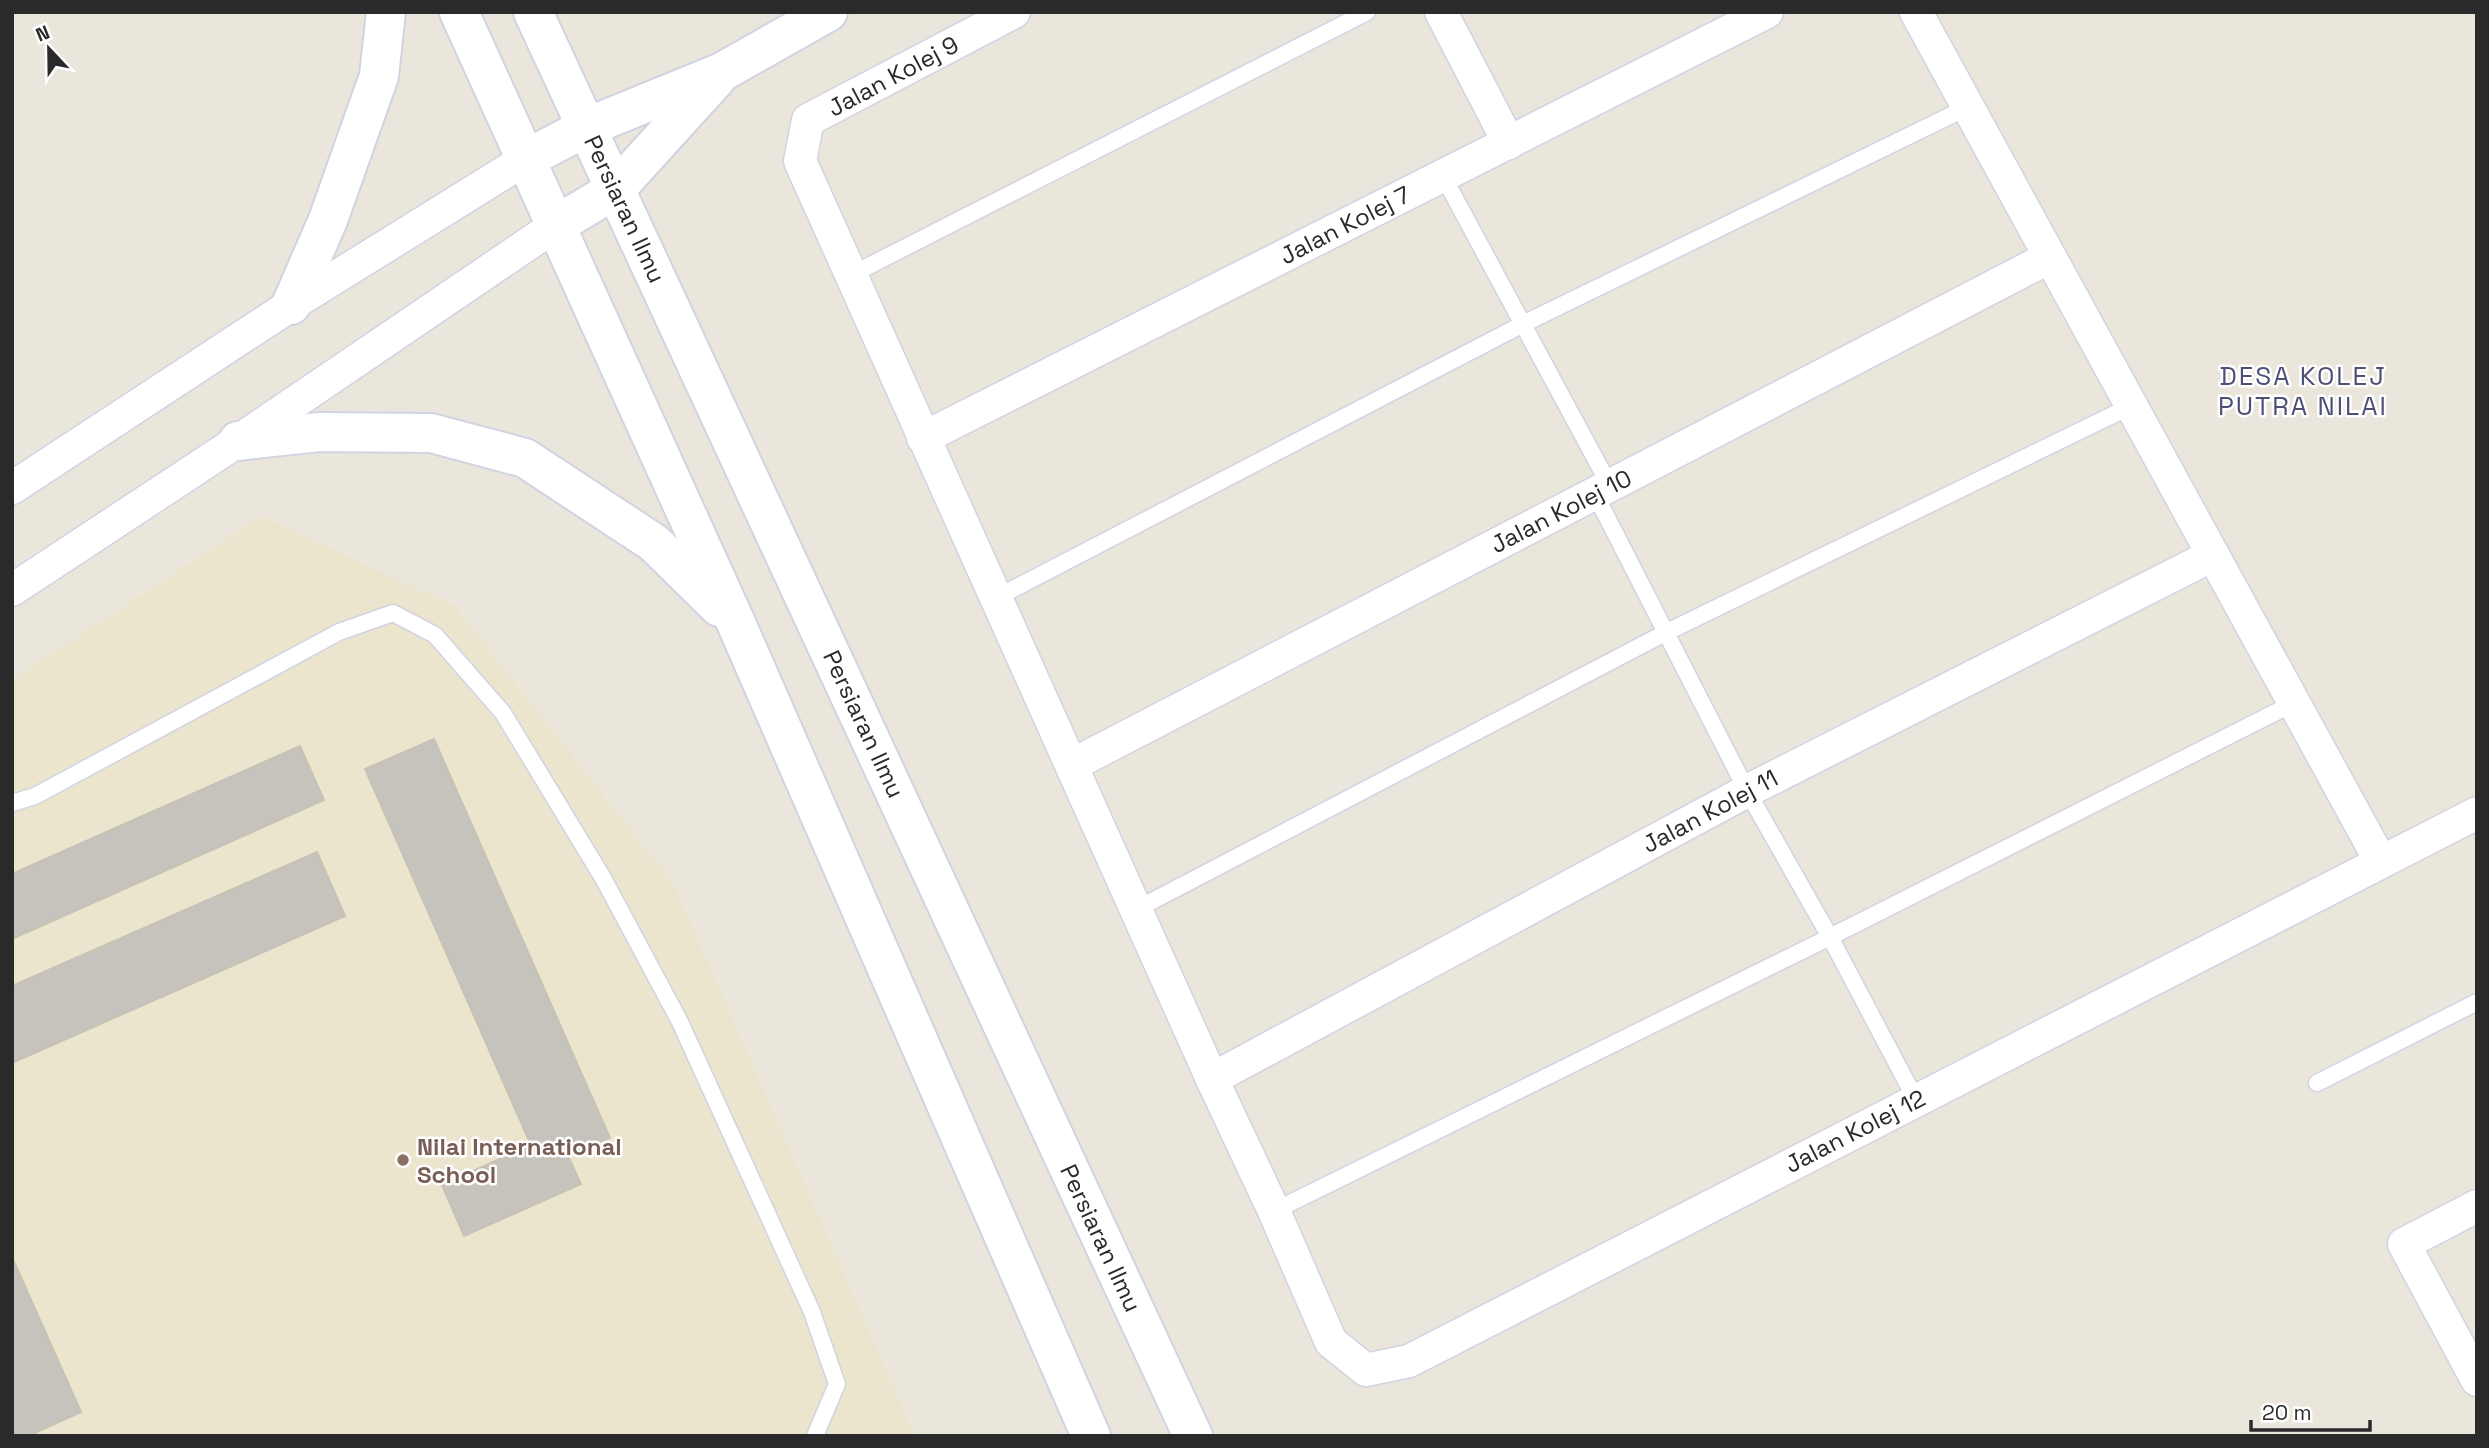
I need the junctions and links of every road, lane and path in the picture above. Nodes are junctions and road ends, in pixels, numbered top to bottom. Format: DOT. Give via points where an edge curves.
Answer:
graph roads {
  1 [pos="386,12"];
  2 [pos="459,12"];
  3 [pos="533,12"];
  4 [pos="828,12"];
  5 [pos="1014,12"];
  6 [pos="1367,12"];
  7 [pos="1441,12"];
  8 [pos="1767,12"];
  9 [pos="1916,12"];
  10 [pos="722,72"];
  11 [pos="1968,107"];
  12 [pos="587,127"];
  13 [pos="1509,143"];
  14 [pos="526,159"];
  15 [pos="1443,176"];
  16 [pos="616,189"];
  17 [pos="556,225"];
  18 [pos="2050,257"];
  19 [pos="851,275"];
  20 [pos="290,305"];
  21 [pos="1523,324"];
  22 [pos="2132,406"];
  23 [pos="923,438"];
  24 [pos="238,440"];
  25 [pos="12,488"];
  26 [pos="1603,490"];
  27 [pos="2213,555"];
  28 [pos="12,590"];
  29 [pos="996,598"];
  30 [pos="736,624"];
  31 [pos="1665,634"];
  32 [pos="2294,704"];
  33 [pos="1072,765"];
  34 [pos="1747,791"];
  35 [pos="12,803"];
  36 [pos="2477,813"];
  37 [pos="2381,862"];
  38 [pos="1137,909"];
  39 [pos="1830,937"];
  40 [pos="2477,1002"];
  41 [pos="1212,1079"];
  42 [pos="2317,1083"];
  43 [pos="1916,1100"];
  44 [pos="2477,1206"];
  45 [pos="1274,1211"];
  46 [pos="2477,1380"];
  47 [pos="815,1436"];
  48 [pos="1091,1436"];
  49 [pos="1193,1436"];
  1 -- 20 [label="main road" via="379,76 328,220"];
  2 -- 14 [label="main road"];
  3 -- 12 [label="main road, Persiaran Ilmu"];
  4 -- 10 [label="main road"];
  5 -- 19 [label="street, Jalan Kolej 9" via="808,120 800,161"];
  6 -- 19 [label="lane"];
  7 -- 13 [label="street"];
  8 -- 13 [label="street, Jalan Kolej 7"];
  9 -- 11 [label="street"];
  10 -- 12 [label="main road"];
  10 -- 16 [label="main road"];
  11 -- 18 [label="street"];
  11 -- 21 [label="lane"];
  12 -- 14 [label="main road"];
  12 -- 16 [label="main road, Persiaran Ilmu"];
  13 -- 15 [label="street, Jalan Kolej 7"];
  14 -- 17 [label="main road"];
  14 -- 20 [label="street"];
  15 -- 21 [label="lane"];
  15 -- 23 [label="street, Jalan Kolej 7"];
  16 -- 17 [label="main road"];
  16 -- 49 [label="main road, Persiaran Ilmu"];
  17 -- 24 [label="street"];
  17 -- 30 [label="main road"];
  18 -- 22 [label="street"];
  18 -- 26 [label="street, Jalan Kolej 10"];
  19 -- 23 [label="street"];
  20 -- 25 [label="street"];
  21 -- 26 [label="lane"];
  21 -- 29 [label="lane"];
  22 -- 27 [label="street"];
  22 -- 31 [label="lane"];
  23 -- 29 [label="street"];
  24 -- 28 [label="street"];
  24 -- 30 [label="main road" via="319,432 430,433 525,458 654,543"];
  26 -- 31 [label="lane"];
  26 -- 33 [label="street, Jalan Kolej 10"];
  27 -- 32 [label="street"];
  27 -- 34 [label="street, Jalan Kolej 11"];
  29 -- 33 [label="street"];
  30 -- 48 [label="main road"];
  31 -- 34 [label="lane"];
  31 -- 38 [label="lane"];
  32 -- 37 [label="street"];
  32 -- 39 [label="lane"];
  33 -- 38 [label="street"];
  34 -- 39 [label="lane"];
  34 -- 41 [label="street, Jalan Kolej 11"];
  35 -- 47 [label="lane" via="35,796 339,632 393,613 435,635 503,713 603,878 680,1022 812,1312 838,1384"];
  36 -- 37 [label="street, Jalan Kolej 12"];
  37 -- 43 [label="street, Jalan Kolej 12"];
  38 -- 41 [label="street"];
  39 -- 43 [label="lane"];
  39 -- 45 [label="lane"];
  40 -- 42 [label="lane"];
  41 -- 45 [label="street"];
  43 -- 45 [label="street, Jalan Kolej 12" via="1409,1361 1366,1370 1331,1342"];
  44 -- 46 [label="street" via="2404,1244"];
}
